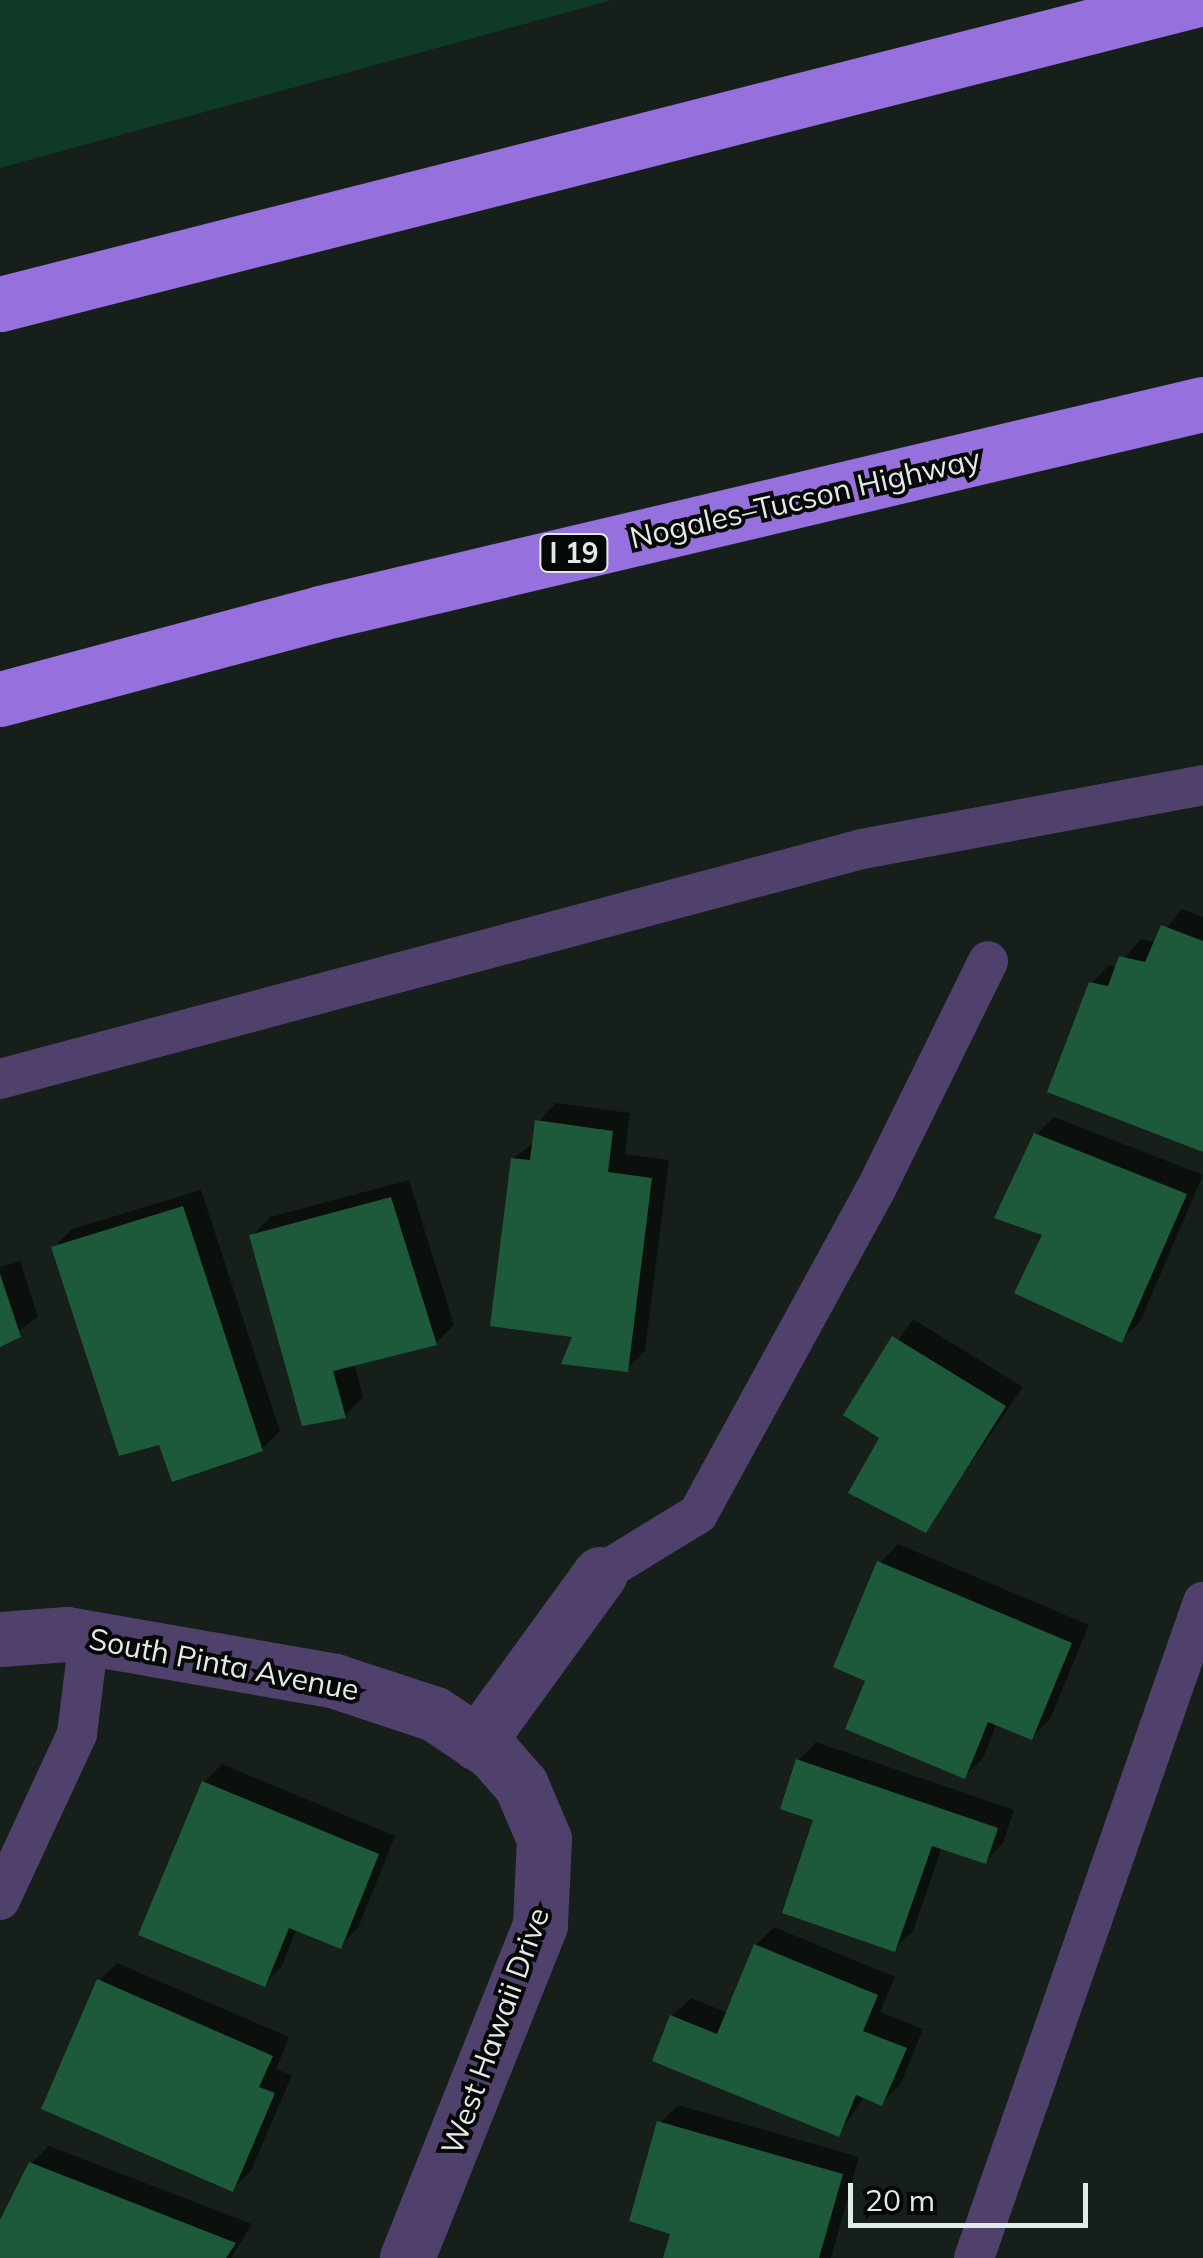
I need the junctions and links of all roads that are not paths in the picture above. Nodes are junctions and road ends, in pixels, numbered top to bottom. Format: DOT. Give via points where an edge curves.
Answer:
graph roads {
  1 [pos="1194,0"];
  2 [pos="0,304"];
  3 [pos="1203,404"];
  4 [pos="0,700"];
  5 [pos="1203,785"];
  6 [pos="988,961"];
  7 [pos="0,1079"];
  8 [pos="600,1574"];
  9 [pos="1203,1602"];
  10 [pos="89,1637"];
  11 [pos="0,1640"];
  12 [pos="485,1748"];
  13 [pos="0,1900"];
  14 [pos="407,2258"];
  15 [pos="974,2258"];
  1 -- 2 [label="highway"];
  3 -- 4 [label="highway, Nogales–Tucson Highway / I 19" via="320,613"];
  5 -- 7 [label="lane" via="862,848"];
  6 -- 8 [label="lane" via="875,1191 698,1514"];
  8 -- 12 [label="street"];
  9 -- 15 [label="lane"];
  10 -- 11 [label="street, South Pinta Avenue"];
  10 -- 12 [label="street, South Pinta Avenue" via="335,1682 435,1714"];
  10 -- 13 [label="lane" via="78,1734"];
  12 -- 14 [label="street, West Hawaii Drive" via="522,1785 544,1839 547,1889 510,2007"];
}
